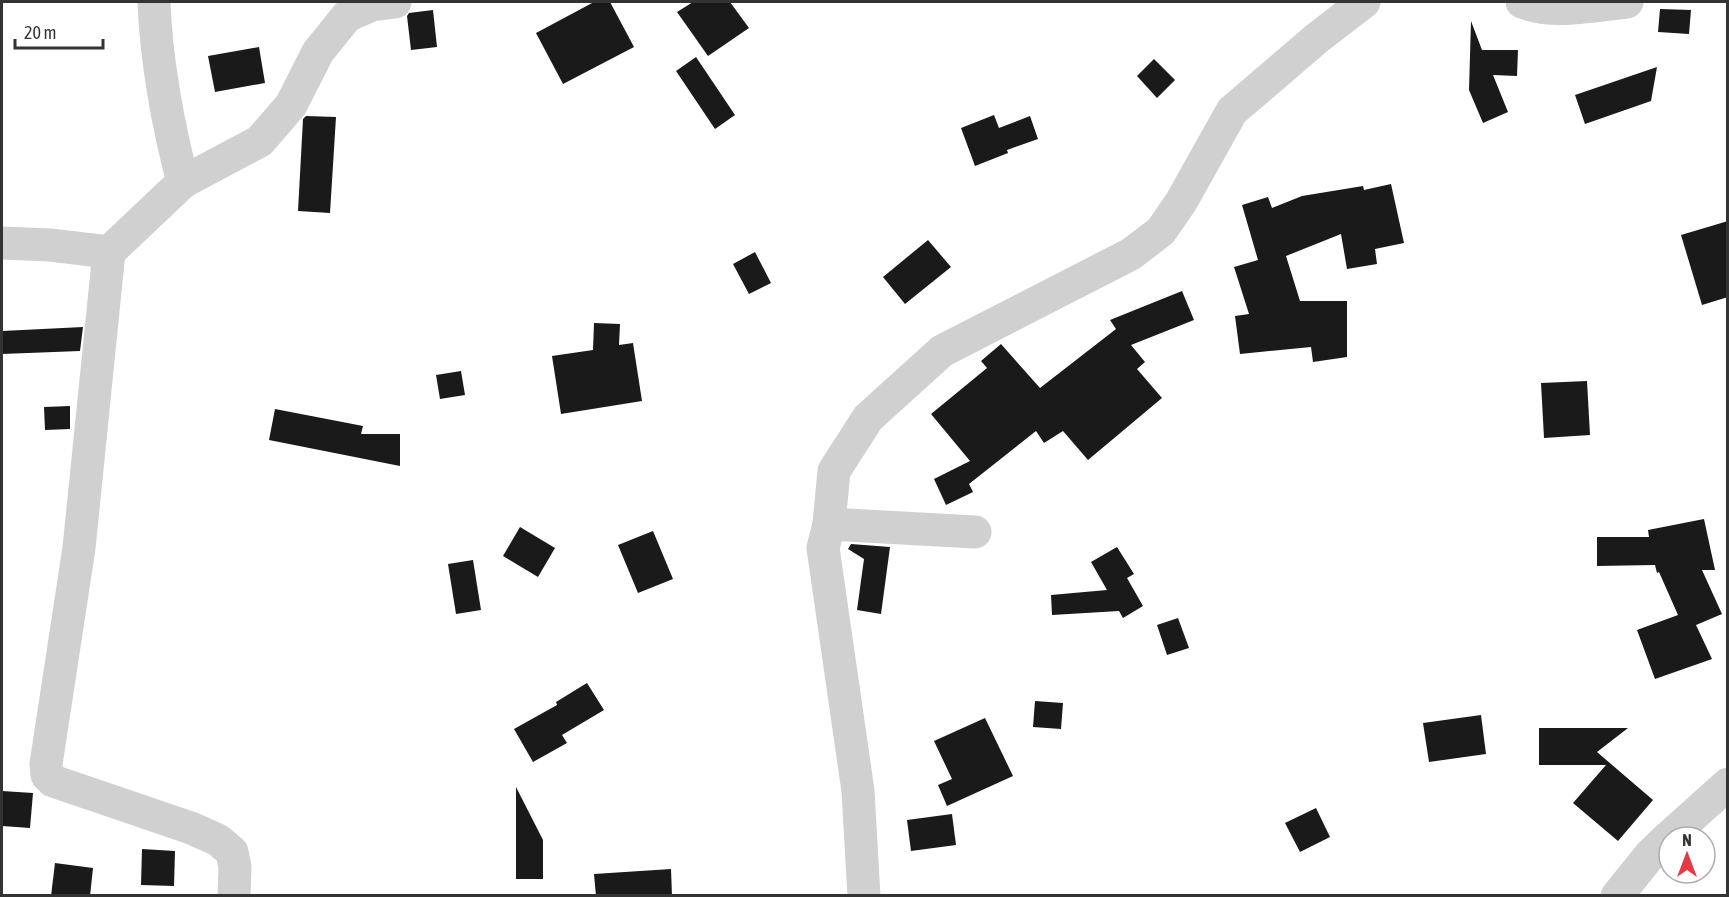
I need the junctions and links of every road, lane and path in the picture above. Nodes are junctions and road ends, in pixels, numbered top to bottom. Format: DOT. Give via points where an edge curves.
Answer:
graph roads {
  1 [pos="154,2"];
  2 [pos="395,2"];
  3 [pos="1364,2"];
  4 [pos="1522,2"];
  5 [pos="1628,2"];
  6 [pos="183,182"];
  7 [pos="2,243"];
  8 [pos="109,252"];
  9 [pos="828,524"];
  10 [pos="975,532"];
  11 [pos="1728,784"];
  12 [pos="1682,825"];
  13 [pos="1657,848"];
  14 [pos="234,896"];
  15 [pos="864,896"];
  16 [pos="1617,896"];
  1 -- 6 [label="street" via="155,31"];
  2 -- 6 [label="street" via="372,4 347,16 318,52 291,105 260,141"];
  3 -- 9 [label="street" via="1232,111 1161,231 1131,254 942,351 868,418 834,471"];
  4 -- 5 [label="street" via="1538,8"];
  6 -- 8 [label="street"];
  7 -- 8 [label="street"];
  8 -- 14 [label="street" via="79,548 47,775 65,786 218,840 232,852"];
  9 -- 10 [label="street"];
  9 -- 15 [label="street" via="823,548 858,791"];
  11 -- 12 [label="street"];
  13 -- 16 [label="street"];
}
